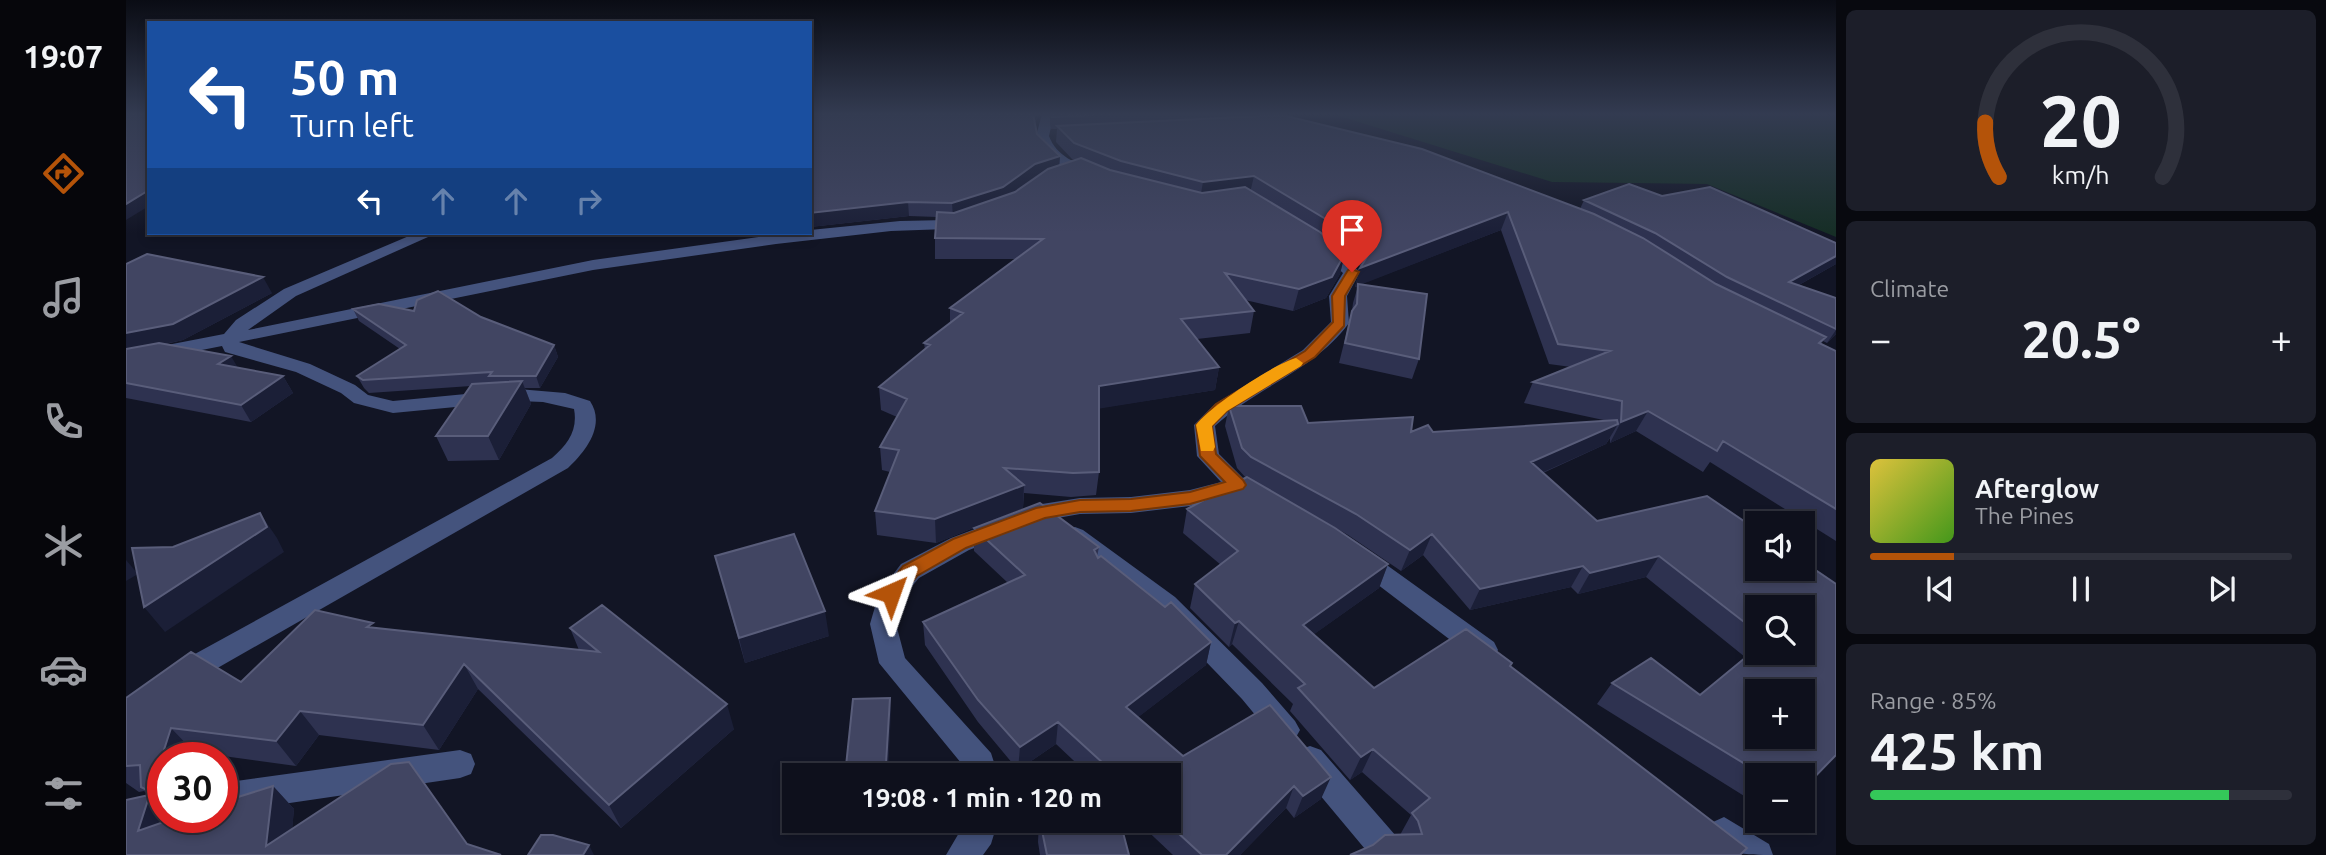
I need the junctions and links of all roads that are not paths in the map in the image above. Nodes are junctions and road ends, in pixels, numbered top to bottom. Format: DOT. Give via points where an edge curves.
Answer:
graph roads {
  1 [pos="1055,154"];
  2 [pos="1080,170"];
  3 [pos="1054,178"];
  4 [pos="1114,183"];
  5 [pos="976,217"];
  6 [pos="424,235"];
  7 [pos="808,235"];
  8 [pos="812,235"];
  9 [pos="1304,235"];
  10 [pos="229,340"];
  11 [pos="126,359"];
  12 [pos="1237,485"];
  13 [pos="1282,511"];
  14 [pos="1042,512"];
  15 [pos="1348,550"];
  16 [pos="1506,666"];
  17 [pos="162,685"];
  18 [pos="980,763"];
  19 [pos="460,764"];
  20 [pos="238,795"];
  21 [pos="1709,821"];
  22 [pos="980,833"];
  23 [pos="962,855"];
  24 [pos="1391,855"];
  25 [pos="1757,855"];
  1 -- 2 [label="street"];
  2 -- 3 [label="street"];
  2 -- 4 [label="street"];
  5 -- 8 [label="street" via="954,225 896,225"];
  6 -- 10 [label="street" via="268,305"];
  7 -- 10 [label="street" via="592,264"];
  9 -- 12 [label="street" via="1352,272 1338,296 1340,323 1310,354 1222,408 1204,425 1208,456"];
  10 -- 11 [label="street"];
  10 -- 17 [label="street" via="232,348 303,368 376,405 537,394 573,399 583,405 587,417 576,449 560,463"];
  12 -- 13 [label="street"];
  12 -- 14 [label="street" via="1190,498"];
  14 -- 18 [label="street" via="960,544 910,571 891,593 883,624 893,663"];
  14 -- 24 [label="street" via="1166,604 1252,691"];
  15 -- 16 [label="street"];
  19 -- 20 [label="street"];
  21 -- 25 [label="street"];
  22 -- 23 [label="street"];
}
